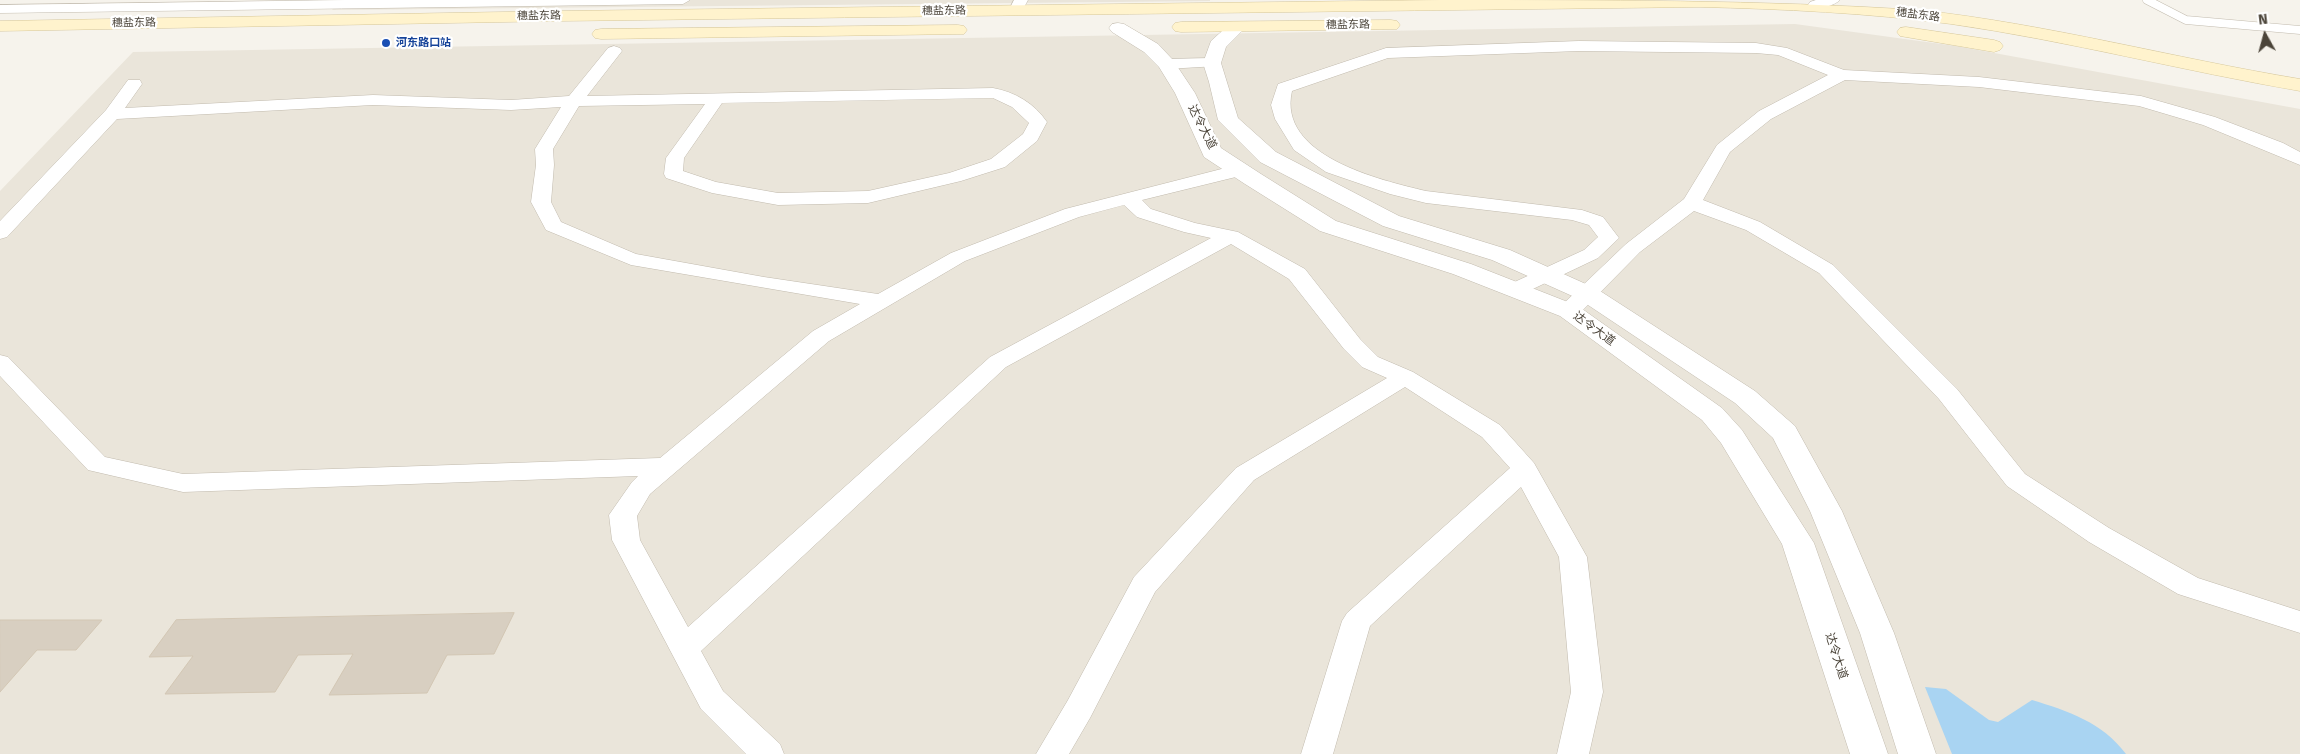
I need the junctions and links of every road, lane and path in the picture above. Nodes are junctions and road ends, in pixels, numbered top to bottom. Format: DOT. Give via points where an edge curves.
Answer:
graph roads {
  1 [pos="683,0"];
  2 [pos="1833,0"];
  3 [pos="2147,0"];
  4 [pos="356,2"];
  5 [pos="1019,5"];
  6 [pos="1815,5"];
  7 [pos="0,9"];
  8 [pos="342,19"];
  9 [pos="1798,23"];
  10 [pos="1404,24"];
  11 [pos="0,26"];
  12 [pos="1853,26"];
  13 [pos="1236,27"];
  14 [pos="1108,28"];
  15 [pos="1148,28"];
  16 [pos="1167,28"];
  17 [pos="972,30"];
  18 [pos="1889,30"];
  19 [pos="2300,30"];
  20 [pos="586,34"];
  21 [pos="391,36"];
  22 [pos="0,40"];
  23 [pos="2014,49"];
  24 [pos="614,51"];
  25 [pos="1212,63"];
  26 [pos="1166,64"];
  27 [pos="2213,71"];
  28 [pos="1842,76"];
  29 [pos="134,84"];
  30 [pos="2300,85"];
  31 [pos="716,100"];
  32 [pos="574,101"];
  33 [pos="2300,103"];
  34 [pos="112,114"];
  35 [pos="2300,159"];
  36 [pos="1241,170"];
  37 [pos="1128,198"];
  38 [pos="1692,203"];
  39 [pos="0,233"];
  40 [pos="1231,236"];
  41 [pos="1547,276"];
  42 [pos="1516,290"];
  43 [pos="882,301"];
  44 [pos="1579,303"];
  45 [pos="0,362"];
  46 [pos="1404,377"];
  47 [pos="668,467"];
  48 [pos="1525,469"];
  49 [pos="2300,622"];
  50 [pos="685,648"];
  51 [pos="768,754"];
  52 [pos="1052,754"];
  53 [pos="1317,754"];
  54 [pos="1574,754"];
  55 [pos="1868,754"];
  56 [pos="1918,754"];
  1 -- 4 [label="street"];
  2 -- 6 [label="street"];
  3 -- 19 [label="lane" via="2186,20"];
  4 -- 7 [label="street"];
  4 -- 8 [label="street"];
  5 -- 6 [label="main road, 穗盐东路" via="1699,2"];
  5 -- 8 [label="main road, 穗盐东路"];
  6 -- 27 [label="main road, 穗盐东路" via="1952,19 2098,45"];
  8 -- 11 [label="main road, 穗盐东路"];
  9 -- 12 [label="main road"];
  10 -- 13 [label="main road, 穗盐东路"];
  13 -- 16 [label="main road, 穗盐东路"];
  13 -- 25 [label="street" via="1218,45"];
  14 -- 15 [label="main road"];
  14 -- 26 [label="street, 达令大道" via="1151,48"];
  17 -- 20 [label="main road, 穗盐东路"];
  18 -- 23 [label="main road, 穗盐东路"];
  21 -- 22 [label="main road, 穗盐东路"];
  24 -- 32 [label="street"];
  25 -- 26 [label="street"];
  25 -- 41 [label="street, 达令大道" via="1228,120 1268,157 1391,221 1501,255"];
  26 -- 36 [label="street, 达令大道" via="1185,93 1212,152"];
  27 -- 30 [label="main road, 穗盐东路"];
  27 -- 33 [label="main road" via="2140,60 2127,62 2155,76"];
  28 -- 35 [label="street" via="1978,82 2141,101 2209,121 2278,147"];
  28 -- 38 [label="street" via="1765,115 1723,149"];
  28 -- 41 [label="street" via="1773,50 1579,46 1429,54 1386,53 1284,88 1280,106 1300,146 1333,168 1426,197 1575,214 1596,221 1609,238 1591,254"];
  29 -- 34 [label="street"];
  31 -- 31 [label="street" via="993,93 1004,94 1024,106 1038,122 1031,137 998,163 954,177 868,197 778,199 712,187 673,174 675,158"];
  31 -- 32 [label="street"];
  32 -- 34 [label="street" via="511,105 373,100"];
  32 -- 43 [label="street" via="544,149 540,202 553,226 631,259 764,284"];
  34 -- 39 [label="street"];
  36 -- 37 [label="street"];
  36 -- 42 [label="street, 达令大道" via="1328,226 1462,268"];
  37 -- 40 [label="street" via="1144,213"];
  37 -- 43 [label="street" via="1072,213 958,257"];
  38 -- 44 [label="street" via="1633,248"];
  38 -- 49 [label="street" via="1753,226 1826,269 1948,394 2016,480 2099,535 2188,586"];
  40 -- 46 [label="street" via="1296,274 1370,362"];
  40 -- 50 [label="street" via="998,362"];
  41 -- 42 [label="street"];
  41 -- 44 [label="street, 达令大道"];
  42 -- 44 [label="street, 达令大道"];
  43 -- 47 [label="street" via="821,336"];
  44 -- 55 [label="street, 达令大道" via="1712,414 1732,437 1798,543"];
  44 -- 56 [label="street, 达令大道" via="1745,397 1785,433 1826,511 1878,633"];
  45 -- 47 [label="street" via="97,464 183,483"];
  46 -- 48 [label="street" via="1491,431"];
  46 -- 52 [label="street" via="1245,474 1144,585"];
  47 -- 50 [label="street" via="641,488 623,516 626,540"];
  48 -- 53 [label="street" via="1357,621"];
  48 -- 54 [label="street" via="1573,557 1587,692"];
  50 -- 51 [label="street" via="712,700"];
}
